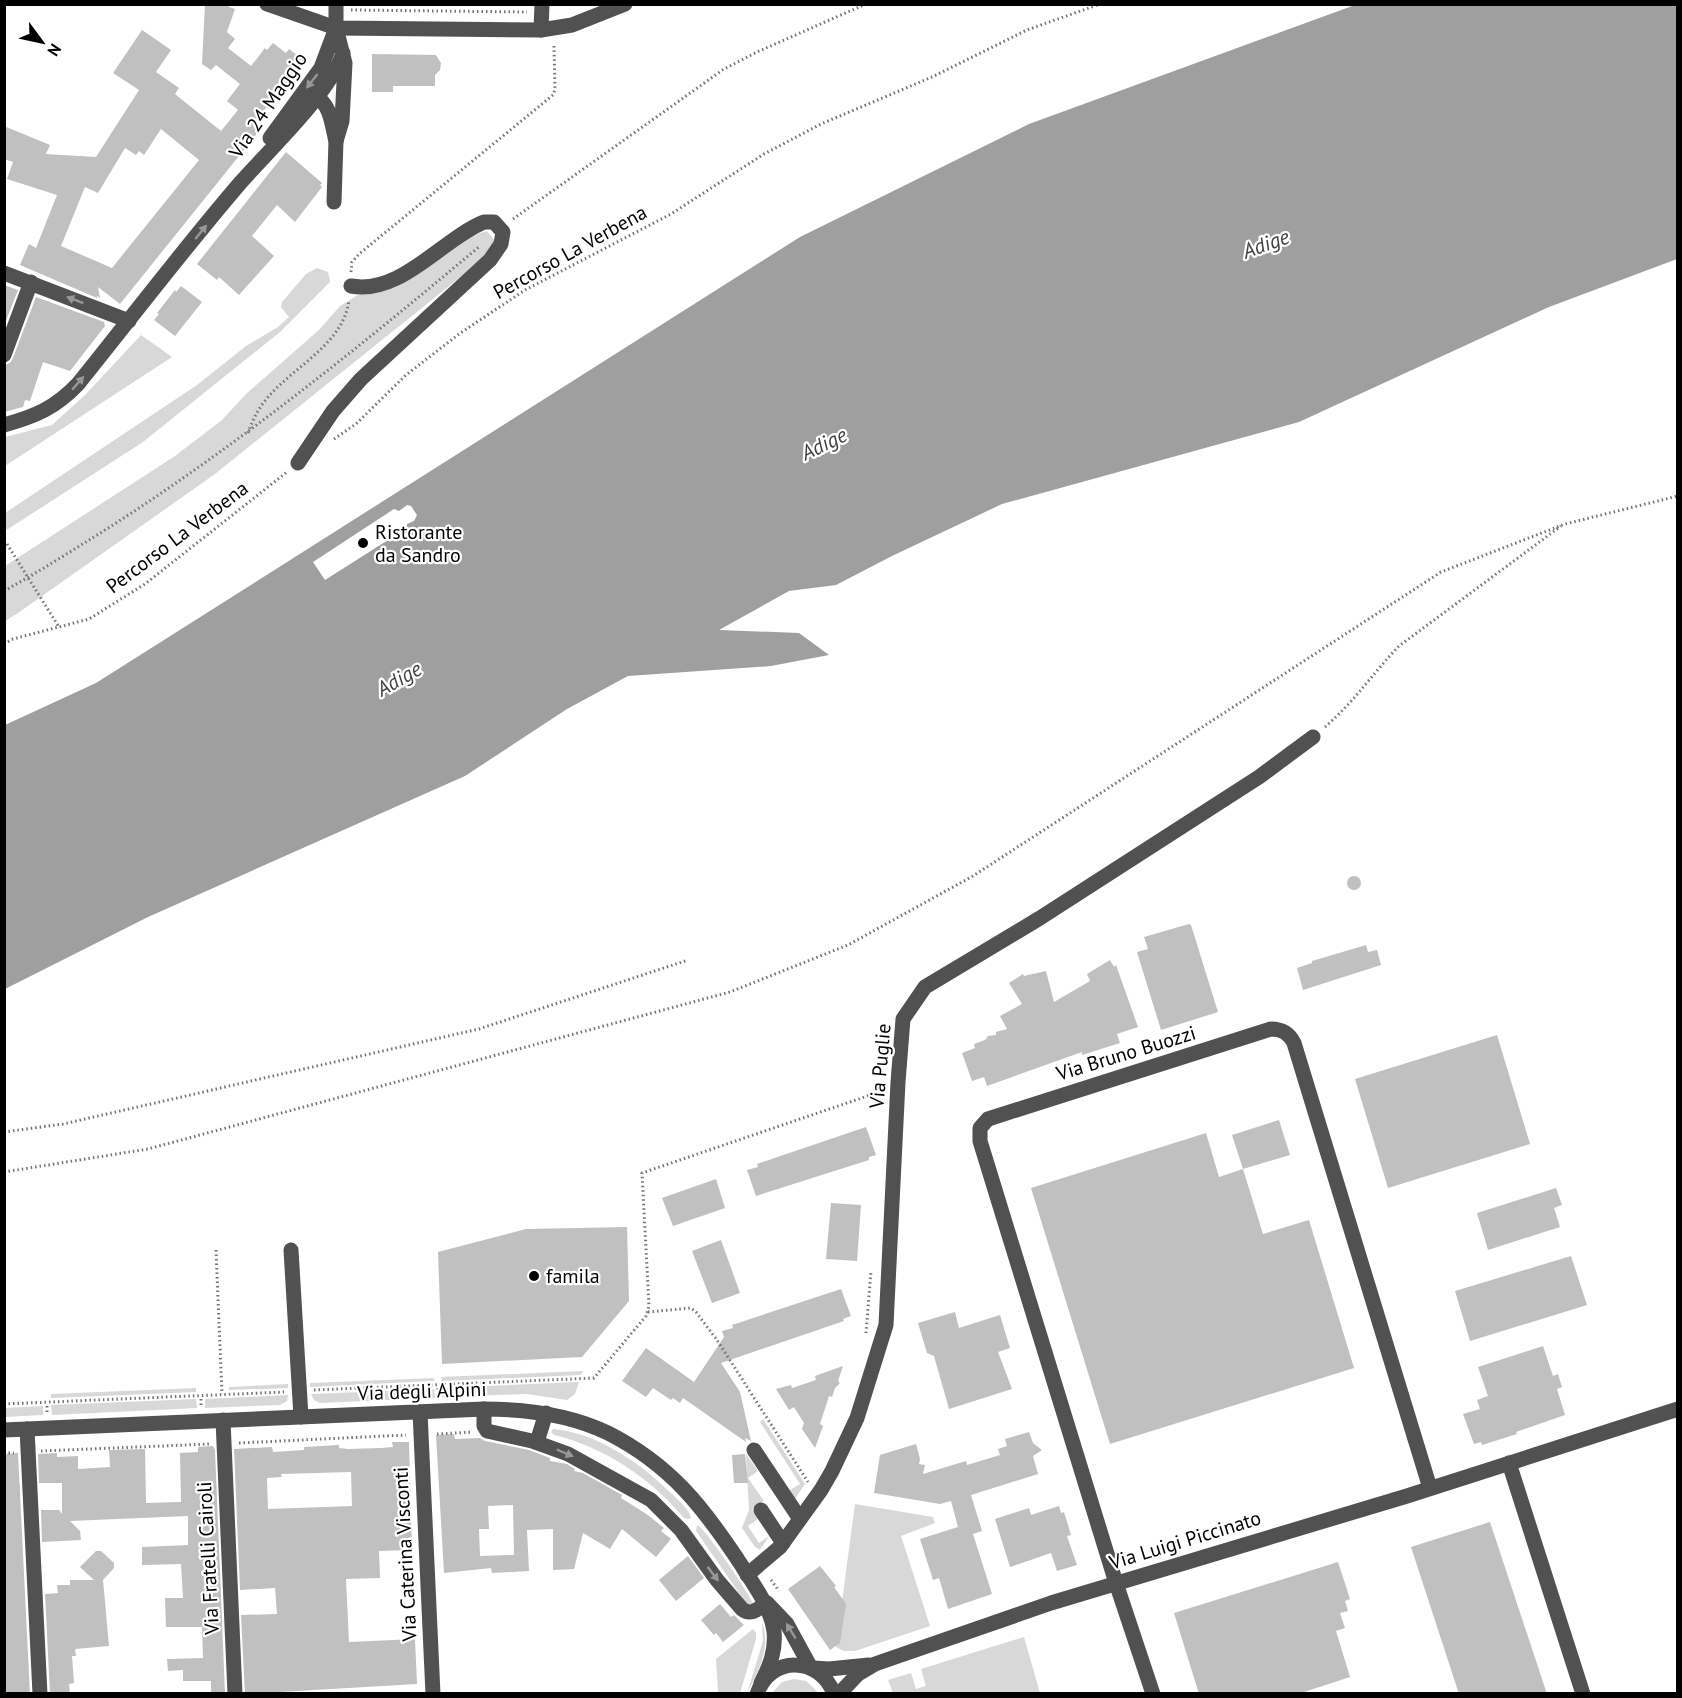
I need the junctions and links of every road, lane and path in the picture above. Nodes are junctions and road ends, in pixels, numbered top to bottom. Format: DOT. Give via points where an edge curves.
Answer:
graph roads {
  1 [pos="267,4"];
  2 [pos="542,4"];
  3 [pos="625,4"];
  4 [pos="866,4"];
  5 [pos="1100,4"];
  6 [pos="336,7"];
  7 [pos="520,12"];
  8 [pos="336,28"];
  9 [pos="548,35"];
  10 [pos="343,54"];
  11 [pos="316,97"];
  12 [pos="336,141"];
  13 [pos="240,183"];
  14 [pos="334,202"];
  15 [pos="508,223"];
  16 [pos="485,241"];
  17 [pos="4,273"];
  18 [pos="31,282"];
  19 [pos="351,286"];
  20 [pos="129,321"];
  21 [pos="4,355"];
  22 [pos="31,417"];
  23 [pos="4,419"];
  24 [pos="4,425"];
  25 [pos="248,433"];
  26 [pos="327,443"];
  27 [pos="298,463"];
  28 [pos="1677,496"];
  29 [pos="1565,524"];
  30 [pos="7,544"];
  31 [pos="27,579"];
  32 [pos="4,591"];
  33 [pos="59,627"];
  34 [pos="4,644"];
  35 [pos="1313,737"];
  36 [pos="688,960"];
  37 [pos="885,1101"];
  38 [pos="4,1132"];
  39 [pos="4,1172"];
  40 [pos="216,1250"];
  41 [pos="291,1250"];
  42 [pos="872,1265"];
  43 [pos="648,1312"];
  44 [pos="865,1342"];
  45 [pos="438,1389"];
  46 [pos="311,1390"];
  47 [pos="288,1391"];
  48 [pos="222,1394"];
  49 [pos="439,1398"];
  50 [pos="201,1399"];
  51 [pos="4,1404"];
  52 [pos="47,1406"];
  53 [pos="201,1408"];
  54 [pos="484,1409"];
  55 [pos="1677,1409"];
  56 [pos="420,1412"];
  57 [pos="546,1413"];
  58 [pos="48,1415"];
  59 [pos="301,1417"];
  60 [pos="223,1420"];
  61 [pos="27,1429"];
  62 [pos="4,1430"];
  63 [pos="489,1432"];
  64 [pos="429,1434"];
  65 [pos="411,1435"];
  66 [pos="537,1442"];
  67 [pos="232,1443"];
  68 [pos="214,1444"];
  69 [pos="754,1450"];
  70 [pos="36,1452"];
  71 [pos="1509,1463"];
  72 [pos="813,1478"];
  73 [pos="1430,1488"];
  74 [pos="761,1510"];
  75 [pos="800,1519"];
  76 [pos="783,1543"];
  77 [pos="747,1575"];
  78 [pos="769,1575"];
  79 [pos="1116,1583"];
  80 [pos="782,1596"];
  81 [pos="764,1601"];
  82 [pos="875,1664"];
  83 [pos="812,1668"];
  84 [pos="759,1688"];
  85 [pos="40,1694"];
  86 [pos="235,1694"];
  87 [pos="433,1694"];
  88 [pos="834,1694"];
  89 [pos="839,1694"];
  90 [pos="1153,1694"];
  91 [pos="1583,1694"];
  1 -- 8 [label="street"];
  2 -- 9 [label="street"];
  3 -- 9 [label="street"];
  4 -- 15 [label="path" via="724,69"];
  5 -- 26 [label="path, Percorso La Verbena" via="1028,30 764,153 671,214 525,290 406,375 356,424"];
  6 -- 7 [label="path"];
  6 -- 8 [label="street"];
  8 -- 9 [label="street"];
  8 -- 10 [label="street"];
  8 -- 13 [label="street, Via 24 Maggio, one-way" via="321,68"];
  9 -- 19 [label="path" via="553,95 359,254 352,261"];
  10 -- 11 [label="street, Via 24 Maggio" via="336,71"];
  10 -- 12 [label="street" via="342,121"];
  11 -- 12 [label="street" via="328,109"];
  11 -- 13 [label="street, Via 24 Maggio"];
  12 -- 14 [label="street"];
  20 -- 13 [label="street, Via 24 Maggio, one-way"];
  16 -- 25 [label="path"];
  17 -- 18 [label="street"];
  20 -- 18 [label="street, one-way"];
  18 -- 21 [label="street"];
  19 -- 25 [label="path" via="340,327 270,394"];
  19 -- 27 [label="street" via="371,285 398,276 484,222 498,224 503,232 501,244 490,260 361,379 333,411"];
  22 -- 20 [label="street, Via 24 Maggio, one-way" via="68,395"];
  22 -- 23 [label="street"];
  22 -- 24 [label="street, Via 24 Maggio"];
  25 -- 31 [label="path" via="156,498"];
  27 -- 33 [label="path, Percorso La Verbena" via="145,584 89,619"];
  28 -- 29 [label="path"];
  29 -- 35 [label="path" via="1399,646 1341,714"];
  29 -- 39 [label="path" via="1441,572 973,876 848,945 730,992 171,1143"];
  30 -- 31 [label="path"];
  31 -- 32 [label="path"];
  31 -- 33 [label="path"];
  33 -- 34 [label="path, Percorso La Verbena"];
  35 -- 75 [label="street, Via Puglie" via="1259,777 926,987 903,1019 886,1325 857,1418 832,1471"];
  36 -- 38 [label="path" via="479,1029 63,1124"];
  37 -- 43 [label="path" via="885,1089 642,1173"];
  40 -- 48 [label="path"];
  41 -- 59 [label="street"];
  42 -- 44 [label="path"];
  43 -- 46 [label="path" via="594,1378"];
  43 -- 72 [label="path" via="691,1308 696,1312 809,1484"];
  45 -- 49 [label="path"];
  47 -- 48 [label="path"];
  48 -- 51 [label="path"];
  50 -- 53 [label="path"];
  52 -- 58 [label="path"];
  54 -- 56 [label="street, Via degli Alpini"];
  54 -- 57 [label="street, Via degli Alpini"];
  54 -- 63 [label="street" via="484,1428"];
  55 -- 71 [label="street, Via Luigi Piccinato"];
  56 -- 59 [label="street, Via degli Alpini"];
  56 -- 87 [label="street, Via Caterina Visconti"];
  57 -- 66 [label="street"];
  57 -- 77 [label="street, Via degli Alpini" via="606,1432 663,1469 702,1509"];
  59 -- 60 [label="street, Via degli Alpini"];
  60 -- 61 [label="street, Via degli Alpini"];
  60 -- 86 [label="street, Via Fratelli Cairoli"];
  61 -- 62 [label="street, Via degli Alpini"];
  61 -- 85 [label="street"];
  63 -- 64 [label="path"];
  63 -- 66 [label="street"];
  65 -- 67 [label="path"];
  66 -- 81 [label="street, one-way" via="583,1461 651,1500 681,1530 744,1611 752,1612"];
  68 -- 70 [label="path"];
  69 -- 75 [label="street"];
  71 -- 73 [label="street, Via Luigi Piccinato"];
  71 -- 91 [label="street"];
  73 -- 79 [label="street, Via Luigi Piccinato"];
  73 -- 79 [label="street, Via Bruno Buozzi" via="1294,1043 1282,1030 1271,1029 994,1116 980,1128 980,1141"];
  74 -- 76 [label="street"];
  75 -- 76 [label="street, Via Puglie"];
  76 -- 77 [label="street, Via Puglie"];
  77 -- 81 [label="street, Via degli Alpini"];
  78 -- 80 [label="path"];
  79 -- 82 [label="street, Via Luigi Piccinato"];
  79 -- 90 [label="street"];
  83 -- 81 [label="street, Via degli Alpini, one-way" via="788,1624"];
  81 -- 84 [label="street, Via degli Alpini" via="774,1640 772,1660"];
  82 -- 83 [label="street, Via Luigi Piccinato"];
  82 -- 89 [label="street, Via Luigi Piccinato" via="849,1681"];
  83 -- 84 [label="street, Via Luigi Piccinato" via="787,1665 772,1672"];
  83 -- 88 [label="street, Via degli Alpini" via="824,1677"];
}
